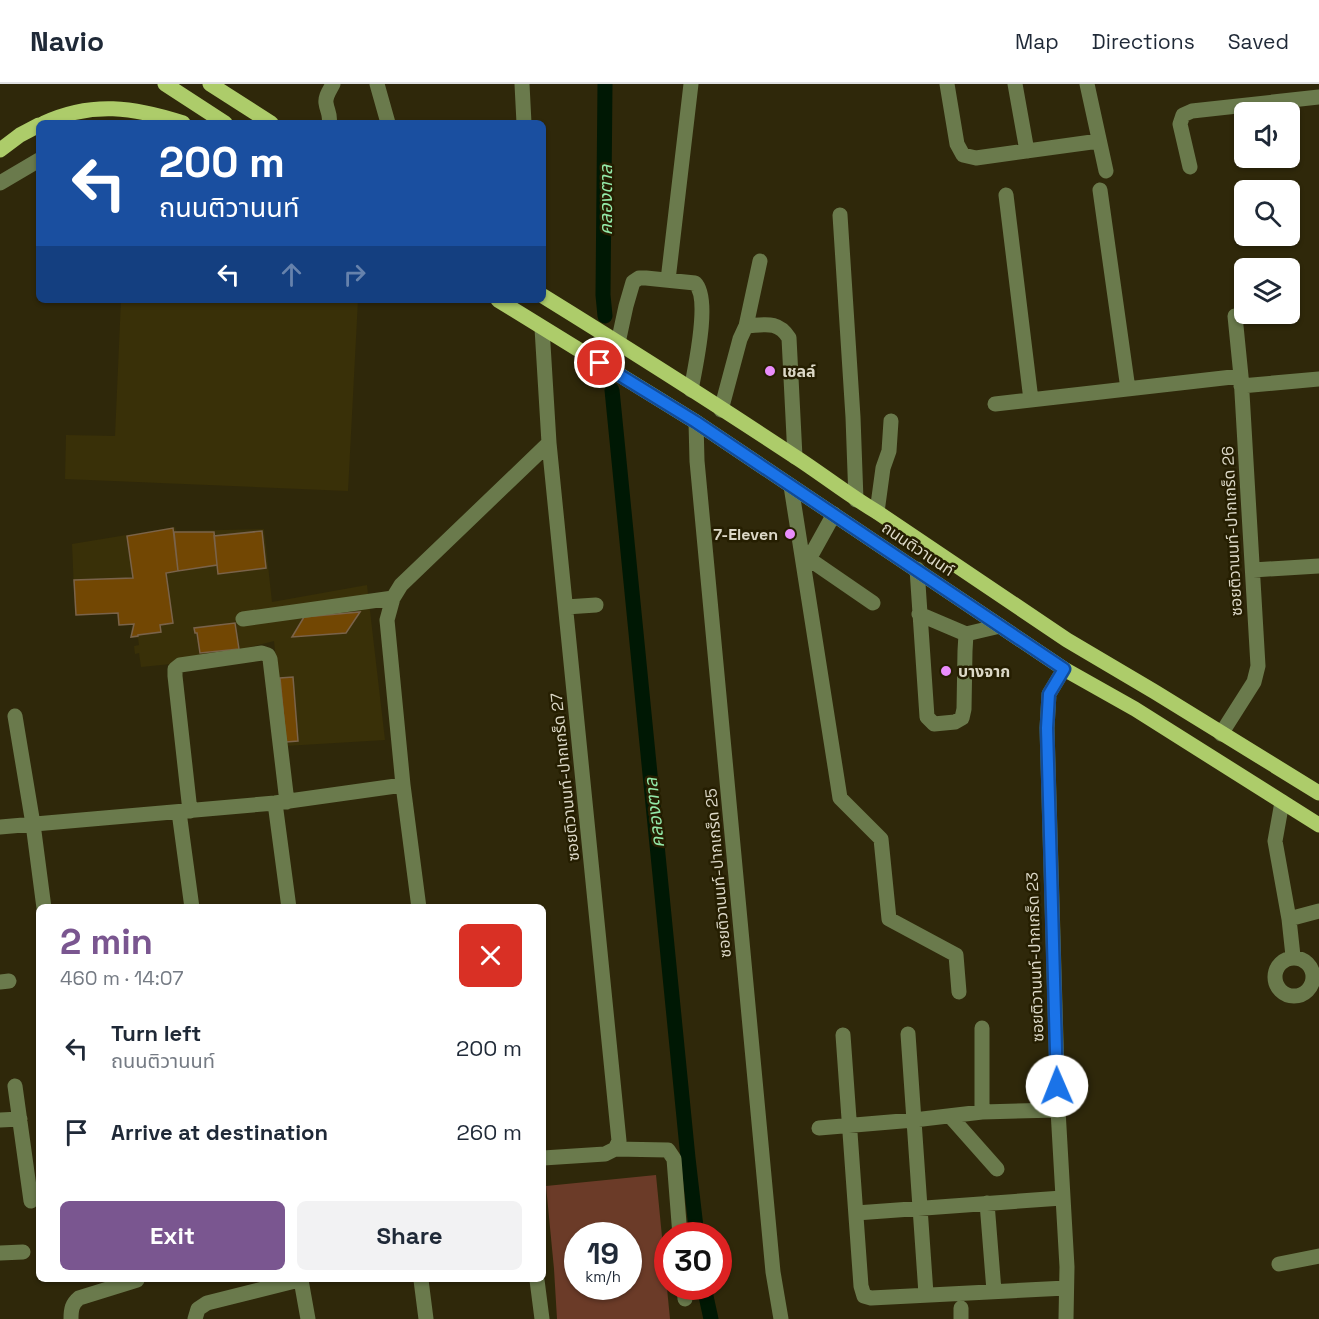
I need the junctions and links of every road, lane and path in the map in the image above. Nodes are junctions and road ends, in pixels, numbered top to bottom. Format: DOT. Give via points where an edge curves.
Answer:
graph roads {
  1 [pos="165,84"];
  2 [pos="210,84"];
  3 [pos="333,84"];
  4 [pos="377,84"];
  5 [pos="522,84"];
  6 [pos="691,84"];
  7 [pos="947,84"];
  8 [pos="1015,84"];
  9 [pos="1087,84"];
  10 [pos="1319,97"];
  11 [pos="1296,102"];
  12 [pos="1234,109"];
  13 [pos="51,120"];
  14 [pos="173,120"];
  15 [pos="220,120"];
  16 [pos="266,120"];
  17 [pos="330,120"];
  18 [pos="387,120"];
  19 [pos="524,120"];
  20 [pos="36,127"];
  21 [pos="1099,141"];
  22 [pos="0,150"];
  23 [pos="1028,151"];
  24 [pos="36,162"];
  25 [pos="1190,167"];
  26 [pos="1106,171"];
  27 [pos="0,183"];
  28 [pos="1100,190"];
  29 [pos="1006,195"];
  30 [pos="840,215"];
  31 [pos="760,261"];
  32 [pos="668,280"];
  33 [pos="546,298"];
  34 [pos="503,303"];
  35 [pos="1236,324"];
  36 [pos="746,326"];
  37 [pos="542,328"];
  38 [pos="618,343"];
  39 [pos="1319,379"];
  40 [pos="1241,381"];
  41 [pos="1128,389"];
  42 [pos="692,390"];
  43 [pos="1031,400"];
  44 [pos="995,404"];
  45 [pos="722,410"];
  46 [pos="891,421"];
  47 [pos="696,422"];
  48 [pos="549,443"];
  49 [pos="795,457"];
  50 [pos="791,486"];
  51 [pos="856,500"];
  52 [pos="877,512"];
  53 [pos="834,514"];
  54 [pos="1319,566"];
  55 [pos="917,569"];
  56 [pos="1253,570"];
  57 [pos="393,598"];
  58 [pos="873,603"];
  59 [pos="596,605"];
  60 [pos="566,607"];
  61 [pos="919,614"];
  62 [pos="243,619"];
  63 [pos="1000,626"];
  64 [pos="966,634"];
  65 [pos="1064,669"];
  66 [pos="15,716"];
  67 [pos="1221,734"];
  68 [pos="403,785"];
  69 [pos="1319,794"];
  70 [pos="1282,802"];
  71 [pos="281,803"];
  72 [pos="184,811"];
  73 [pos="33,824"];
  74 [pos="1319,825"];
  75 [pos="0,827"];
  76 [pos="43,904"];
  77 [pos="192,904"];
  78 [pos="289,904"];
  79 [pos="418,904"];
  80 [pos="1319,911"];
  81 [pos="1289,919"];
  82 [pos="1293,957"];
  83 [pos="959,992"];
  84 [pos="982,1028"];
  85 [pos="908,1034"];
  86 [pos="843,1035"];
  87 [pos="15,1086"];
  88 [pos="1058,1110"];
  89 [pos="982,1112"];
  90 [pos="950,1116"];
  91 [pos="20,1119"];
  92 [pos="0,1120"];
  93 [pos="914,1120"];
  94 [pos="850,1125"];
  95 [pos="819,1128"];
  96 [pos="615,1149"];
  97 [pos="546,1158"];
  98 [pos="997,1169"];
  99 [pos="1062,1198"];
  100 [pos="31,1201"];
  101 [pos="987,1203"];
  102 [pos="920,1209"];
  103 [pos="856,1213"];
  104 [pos="679,1222"];
  105 [pos="23,1252"];
  106 [pos="0,1253"];
  107 [pos="1319,1256"];
  108 [pos="1279,1264"];
  109 [pos="131,1282"];
  110 [pos="292,1282"];
  111 [pos="300,1282"];
  112 [pos="421,1282"];
  113 [pos="537,1282"];
  114 [pos="1066,1288"];
  115 [pos="994,1291"];
  116 [pos="926,1294"];
  117 [pos="71,1319"];
  118 [pos="195,1319"];
  119 [pos="309,1319"];
  120 [pos="426,1319"];
  121 [pos="542,1319"];
  122 [pos="781,1319"];
  123 [pos="1066,1319"];
  1 -- 15 [label="main road"];
  2 -- 16 [label="main road"];
  3 -- 17 [label="street" via="326,101"];
  4 -- 18 [label="street"];
  5 -- 19 [label="street"];
  6 -- 32 [label="street"];
  7 -- 23 [label="street" via="957,144 963,155 976,158"];
  8 -- 23 [label="street"];
  9 -- 21 [label="street"];
  10 -- 11 [label="street"];
  12 -- 25 [label="street" via="1183,115 1180,123"];
  13 -- 14 [label="main road" via="112,107"];
  20 -- 22 [label="main road"];
  21 -- 23 [label="street"];
  21 -- 26 [label="street"];
  24 -- 27 [label="street"];
  28 -- 41 [label="street"];
  29 -- 43 [label="street"];
  30 -- 51 [label="street"];
  31 -- 36 [label="street"];
  32 -- 38 [label="street" via="639,278 633,282"];
  32 -- 42 [label="street" via="695,283 701,293 703,306"];
  33 -- 38 [label="main road, ถนนติวานนท์"];
  34 -- 37 [label="main road, ถนนติวานนท์"];
  35 -- 40 [label="street, ซอยติวานนท์-ปากเกร็ด 26"];
  36 -- 45 [label="street"];
  36 -- 49 [label="street" via="776,325 789,338"];
  37 -- 47 [label="main road, ถนนติวานนท์"];
  37 -- 48 [label="street, ซอยติวานนท์-ปากเกร็ด 27"];
  38 -- 42 [label="main road, ถนนติวานนท์"];
  39 -- 40 [label="street"];
  40 -- 41 [label="street"];
  40 -- 56 [label="street, ซอยติวานนท์-ปากเกร็ด 26"];
  41 -- 43 [label="street"];
  42 -- 45 [label="main road, ถนนติวานนท์"];
  43 -- 44 [label="street"];
  45 -- 49 [label="main road, ถนนติวานนท์"];
  46 -- 52 [label="street"];
  47 -- 50 [label="main road, ถนนติวานนท์"];
  47 -- 122 [label="street, ซอยติวานนท์-ปากเกร็ด 25" via="773,1272"];
  48 -- 57 [label="street" via="401,585"];
  48 -- 60 [label="street, ซอยติวานนท์-ปากเกร็ด 27"];
  49 -- 51 [label="main road, ถนนติวานนท์"];
  50 -- 53 [label="main road, ถนนติวานนท์"];
  50 -- 83 [label="street" via="840,798 881,839 889,919 956,955"];
  51 -- 52 [label="main road, ถนนติวานนท์"];
  52 -- 67 [label="main road, ถนนติวานนท์" via="1067,640"];
  53 -- 55 [label="main road, ถนนติวานนท์"];
  53 -- 58 [label="street" via="810,559"];
  54 -- 56 [label="street"];
  55 -- 61 [label="street"];
  55 -- 63 [label="main road, ถนนติวานนท์"];
  56 -- 67 [label="street, ซอยติวานนท์-ปากเกร็ด 26" via="1258,666 1254,682"];
  57 -- 62 [label="street"];
  57 -- 68 [label="street" via="387,620"];
  59 -- 60 [label="street"];
  60 -- 96 [label="street, ซอยติวานนท์-ปากเกร็ด 27" via="618,1129"];
  61 -- 64 [label="street"];
  61 -- 64 [label="street" via="927,717 934,724 962,718"];
  63 -- 64 [label="street"];
  63 -- 65 [label="main road, ถนนติวานนท์"];
  65 -- 70 [label="main road, ถนนติวานนท์"];
  65 -- 88 [label="street, ซอยติวานนท์-ปากเกร็ด 23" via="1049,694 1047,728"];
  66 -- 73 [label="street"];
  67 -- 69 [label="main road, ถนนติวานนท์"];
  68 -- 71 [label="street"];
  68 -- 79 [label="street"];
  70 -- 74 [label="main road, ถนนติวานนท์"];
  70 -- 81 [label="street" via="1275,841"];
  71 -- 72 [label="street"];
  71 -- 72 [label="street" via="270,659 262,652 175,669"];
  71 -- 78 [label="street"];
  72 -- 73 [label="street"];
  72 -- 77 [label="street"];
  73 -- 75 [label="street"];
  73 -- 76 [label="street"];
  80 -- 81 [label="street"];
  81 -- 82 [label="street"];
  84 -- 89 [label="street"];
  85 -- 93 [label="street"];
  86 -- 94 [label="street"];
  87 -- 91 [label="street"];
  88 -- 89 [label="street"];
  88 -- 99 [label="street, ซอยติวานนท์-ปากเกร็ด 23"];
  89 -- 90 [label="street"];
  90 -- 93 [label="street"];
  90 -- 98 [label="street"];
  91 -- 92 [label="street"];
  91 -- 100 [label="street"];
  93 -- 94 [label="street"];
  93 -- 102 [label="street"];
  94 -- 95 [label="street"];
  94 -- 103 [label="street"];
  96 -- 97 [label="street" via="605,1154"];
  96 -- 104 [label="street" via="668,1150 674,1159"];
  99 -- 101 [label="street"];
  99 -- 114 [label="street, ซอยติวานนท์-ปากเกร็ด 23"];
  101 -- 102 [label="street"];
  101 -- 115 [label="street"];
  102 -- 103 [label="street"];
  102 -- 116 [label="street"];
  103 -- 116 [label="street" via="864,1296"];
  105 -- 106 [label="street"];
  107 -- 108 [label="street"];
  109 -- 117 [label="street" via="79,1298 73,1303"];
  110 -- 118 [label="street" via="207,1303 198,1309"];
  111 -- 119 [label="street"];
  112 -- 120 [label="street"];
  113 -- 121 [label="street"];
  114 -- 115 [label="street"];
  114 -- 123 [label="street, ซอยติวานนท์-ปากเกร็ด 23"];
  115 -- 116 [label="street"];
}
